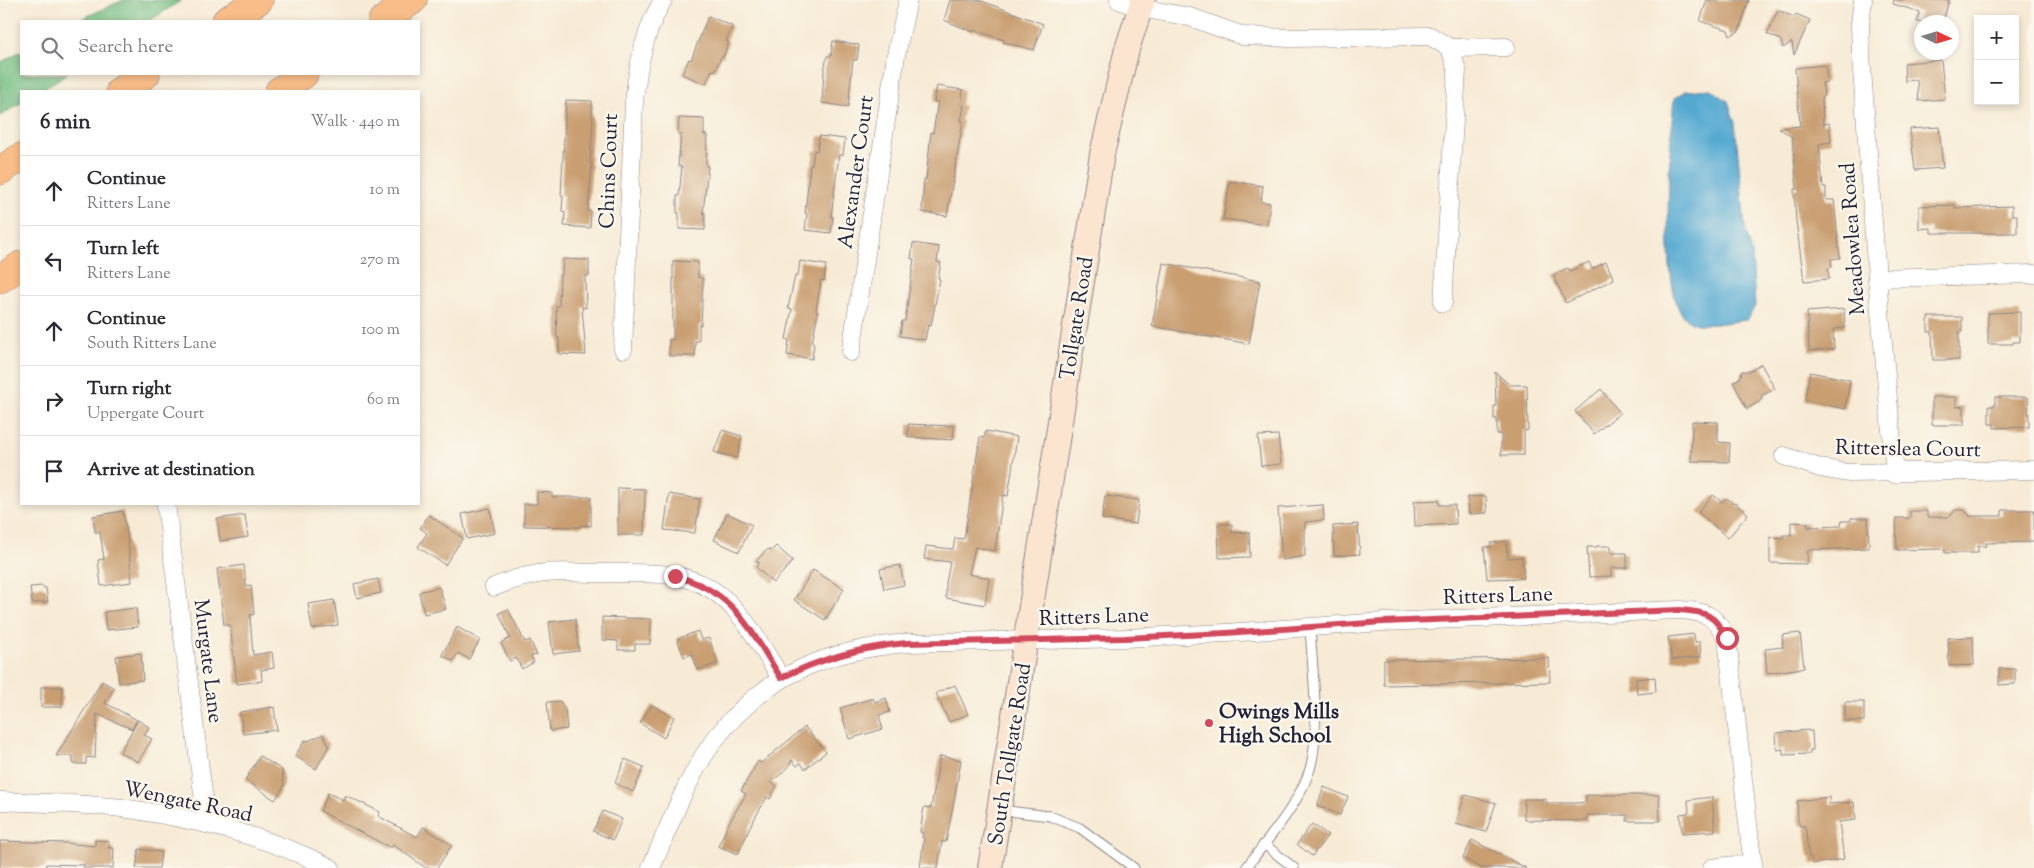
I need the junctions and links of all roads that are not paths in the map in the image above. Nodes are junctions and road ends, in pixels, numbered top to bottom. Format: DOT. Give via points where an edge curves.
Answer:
graph roads {
  1 [pos="259,0"];
  2 [pos="413,0"];
  3 [pos="663,0"];
  4 [pos="908,0"];
  5 [pos="1863,0"];
  6 [pos="1134,3"];
  7 [pos="228,20"];
  8 [pos="383,20"];
  9 [pos="1506,47"];
  10 [pos="1450,48"];
  11 [pos="144,75"];
  12 [pos="303,75"];
  13 [pos="122,90"];
  14 [pos="280,90"];
  15 [pos="20,158"];
  16 [pos="0,171"];
  17 [pos="2034,274"];
  18 [pos="1877,278"];
  19 [pos="1443,303"];
  20 [pos="623,349"];
  21 [pos="851,352"];
  22 [pos="1784,456"];
  23 [pos="2034,470"];
  24 [pos="1895,474"];
  25 [pos="166,505"];
  26 [pos="494,587"];
  27 [pos="1310,627"];
  28 [pos="1027,640"];
  29 [pos="781,678"];
  30 [pos="0,801"];
  31 [pos="1000,810"];
  32 [pos="207,824"];
  33 [pos="1264,844"];
  34 [pos="1753,866"];
  35 [pos="331,868"];
  36 [pos="652,868"];
  37 [pos="990,868"];
  38 [pos="1134,868"];
  39 [pos="1246,868"];
  40 [pos="1294,868"];
  41 [pos="1712,868"];
  1 -- 7 [label="highway"];
  2 -- 8 [label="highway"];
  3 -- 20 [label="street, Chins Court" via="645,37 637,68"];
  4 -- 21 [label="street, Alexander Court" via="896,55"];
  5 -- 18 [label="street, Meadowlea Road" via="1861,55"];
  6 -- 10 [label="street" via="1190,17 1243,36 1430,36"];
  6 -- 28 [label="street, Tollgate Road" via="1102,154"];
  9 -- 10 [label="street"];
  10 -- 19 [label="street" via="1457,70"];
  11 -- 13 [label="highway"];
  12 -- 14 [label="highway"];
  15 -- 16 [label="highway"];
  17 -- 18 [label="street"];
  18 -- 24 [label="street, Meadowlea Road"];
  22 -- 24 [label="street, Ritterslea Court" via="1848,473"];
  23 -- 24 [label="street, Ritterslea Court"];
  25 -- 32 [label="street, Murgate Lane"];
  26 -- 29 [label="street" via="546,573 657,574 693,580 726,600 742,618"];
  27 -- 28 [label="street, Ritters Lane"];
  27 -- 33 [label="lane" via="1314,746 1310,768 1293,805"];
  27 -- 34 [label="street, Ritters Lane" via="1680,610 1712,616 1727,638"];
  28 -- 29 [label="street, Ritters Lane" via="875,646 826,659"];
  28 -- 31 [label="street, South Tollgate Road"];
  29 -- 36 [label="street, Ritters Lane" via="715,739 684,794"];
  30 -- 32 [label="street, Wengate Road" via="121,808"];
  31 -- 37 [label="street, South Tollgate Road"];
  31 -- 38 [label="lane" via="1050,816 1080,828"];
  32 -- 35 [label="street, Wengate Road" via="265,841"];
  33 -- 39 [label="lane"];
  33 -- 40 [label="lane"];
  34 -- 41 [label="street"];
}
